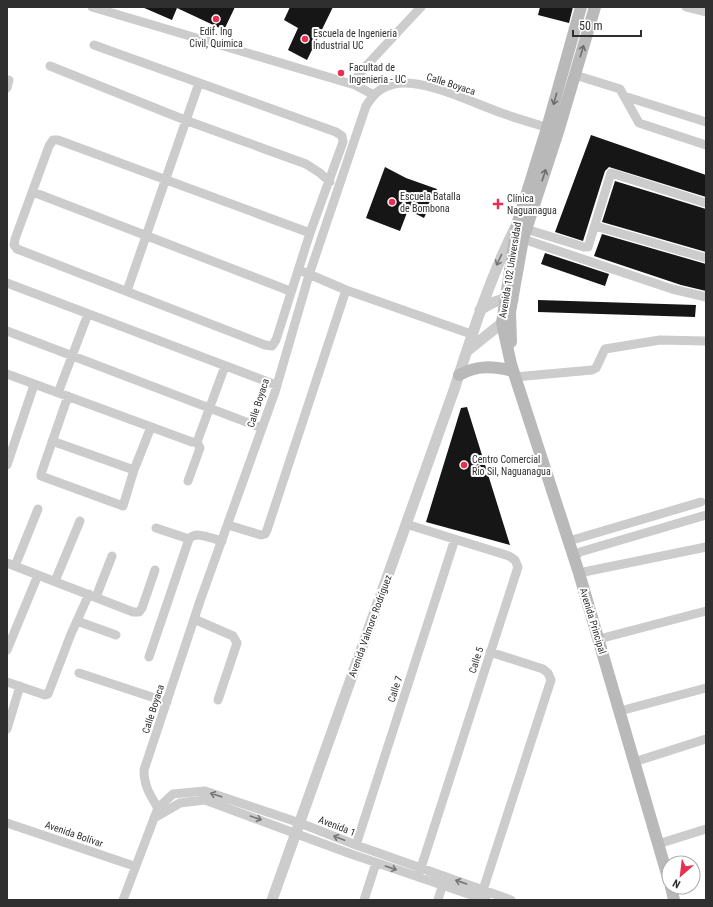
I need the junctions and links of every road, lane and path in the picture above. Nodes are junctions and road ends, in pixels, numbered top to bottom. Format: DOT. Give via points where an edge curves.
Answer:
graph roads {
  1 [pos="92,7"];
  2 [pos="421,7"];
  3 [pos="581,7"];
  4 [pos="595,7"];
  5 [pos="686,7"];
  6 [pos="706,12"];
  7 [pos="94,45"];
  8 [pos="50,66"];
  9 [pos="575,75"];
  10 [pos="199,83"];
  11 [pos="355,85"];
  12 [pos="374,95"];
  13 [pos="624,96"];
  14 [pos="185,120"];
  15 [pos="706,122"];
  16 [pos="553,130"];
  17 [pos="706,145"];
  18 [pos="164,179"];
  19 [pos="330,182"];
  20 [pos="33,192"];
  21 [pos="706,203"];
  22 [pos="595,226"];
  23 [pos="522,231"];
  24 [pos="310,233"];
  25 [pos="146,236"];
  26 [pos="706,258"];
  27 [pos="298,270"];
  28 [pos="309,275"];
  29 [pos="7,283"];
  30 [pos="346,290"];
  31 [pos="127,291"];
  32 [pos="290,291"];
  33 [pos="706,297"];
  34 [pos="509,304"];
  35 [pos="480,310"];
  36 [pos="88,314"];
  37 [pos="502,323"];
  38 [pos="7,331"];
  39 [pos="471,334"];
  40 [pos="705,341"];
  41 [pos="467,351"];
  42 [pos="72,356"];
  43 [pos="225,366"];
  44 [pos="513,371"];
  45 [pos="459,375"];
  46 [pos="8,378"];
  47 [pos="34,385"];
  48 [pos="276,385"];
  49 [pos="58,394"];
  50 [pos="68,396"];
  51 [pos="210,408"];
  52 [pos="151,427"];
  53 [pos="262,428"];
  54 [pos="52,441"];
  55 [pos="197,442"];
  56 [pos="7,465"];
  57 [pos="134,470"];
  58 [pos="188,481"];
  59 [pos="701,502"];
  60 [pos="38,509"];
  61 [pos="706,515"];
  62 [pos="80,521"];
  63 [pos="406,524"];
  64 [pos="228,525"];
  65 [pos="156,528"];
  66 [pos="188,539"];
  67 [pos="455,539"];
  68 [pos="222,541"];
  69 [pos="569,541"];
  70 [pos="706,547"];
  71 [pos="112,556"];
  72 [pos="574,557"];
  73 [pos="11,565"];
  74 [pos="155,570"];
  75 [pos="579,573"];
  76 [pos="38,575"];
  77 [pos="55,581"];
  78 [pos="92,596"];
  79 [pos="706,611"];
  80 [pos="194,619"];
  81 [pos="77,621"];
  82 [pos="116,635"];
  83 [pos="599,639"];
  84 [pos="7,650"];
  85 [pos="490,652"];
  86 [pos="149,657"];
  87 [pos="79,673"];
  88 [pos="7,682"];
  89 [pos="20,686"];
  90 [pos="706,688"];
  91 [pos="218,700"];
  92 [pos="167,702"];
  93 [pos="620,711"];
  94 [pos="7,729"];
  95 [pos="706,739"];
  96 [pos="634,762"];
  97 [pos="158,808"];
  98 [pos="154,818"];
  99 [pos="7,823"];
  100 [pos="298,828"];
  101 [pos="706,829"];
  102 [pos="658,844"];
  103 [pos="356,845"];
  104 [pos="661,855"];
  105 [pos="376,863"];
  106 [pos="134,866"];
  107 [pos="419,872"];
  108 [pos="444,881"];
  109 [pos="483,890"];
  110 [pos="123,900"];
  111 [pos="272,900"];
  112 [pos="364,900"];
  113 [pos="438,900"];
  114 [pos="486,900"];
  115 [pos="510,900"];
  1 -- 11 [label="street"];
  2 -- 11 [label="street" via="366,66 354,81"];
  3 -- 16 [label="main road, Avenida 102 Universidad, one-way"];
  9 -- 4 [label="main road, Avenida 102 Universidad, one-way"];
  5 -- 6 [label="street"];
  7 -- 10 [label="street"];
  8 -- 14 [label="street"];
  9 -- 13 [label="street" via="620,89"];
  9 -- 16 [label="main road, Avenida 102 Universidad"];
  10 -- 14 [label="street"];
  10 -- 19 [label="street" via="342,136 343,142"];
  11 -- 12 [label="street"];
  12 -- 16 [label="street, Calle Boyaca" via="383,87 395,84 420,85"];
  12 -- 28 [label="street, Calle Boyaca" via="366,106"];
  13 -- 15 [label="street"];
  13 -- 17 [label="street" via="639,123"];
  14 -- 18 [label="street"];
  14 -- 19 [label="street" via="306,164"];
  16 -- 23 [label="main road, Avenida 102 Universidad"];
  18 -- 20 [label="street" via="53,140"];
  18 -- 24 [label="street"];
  18 -- 25 [label="street"];
  19 -- 24 [label="street"];
  20 -- 25 [label="street"];
  20 -- 31 [label="street" via="15,239 14,245 17,249"];
  21 -- 22 [label="street" via="611,172"];
  22 -- 23 [label="street" via="586,247"];
  22 -- 26 [label="street"];
  23 -- 33 [label="street" via="672,289"];
  23 -- 34 [label="main road, Avenida 102 Universidad"];
  23 -- 35 [label="street, Avenida Valmore Rodríguez, one-way" via="498,262"];
  24 -- 27 [label="street"];
  25 -- 31 [label="street"];
  25 -- 32 [label="street"];
  27 -- 28 [label="street"];
  27 -- 32 [label="street"];
  28 -- 30 [label="street"];
  28 -- 48 [label="street, Calle Boyaca"];
  29 -- 36 [label="street"];
  30 -- 39 [label="street"];
  30 -- 64 [label="street" via="265,534"];
  31 -- 32 [label="street" via="272,346"];
  34 -- 35 [label="street" via="493,302"];
  34 -- 37 [label="main road, Avenida 102 Universidad"];
  34 -- 44 [label="main road, Avenida 102 Universidad"];
  35 -- 39 [label="street, Avenida Valmore Rodríguez"];
  36 -- 42 [label="street"];
  36 -- 43 [label="street"];
  37 -- 41 [label="street"];
  37 -- 44 [label="main road, Avenida 102 Universidad"];
  38 -- 42 [label="street"];
  39 -- 41 [label="street, Avenida Valmore Rodríguez"];
  40 -- 44 [label="street" via="660,340 605,349 596,368 592,370"];
  41 -- 45 [label="street, Avenida Valmore Rodríguez"];
  42 -- 49 [label="street"];
  42 -- 51 [label="street"];
  43 -- 48 [label="street"];
  43 -- 51 [label="street"];
  44 -- 45 [label="main road" via="478,367"];
  44 -- 69 [label="main road, Avenida Principal"];
  45 -- 63 [label="street, Avenida Valmore Rodríguez"];
  46 -- 47 [label="street"];
  47 -- 49 [label="street"];
  47 -- 56 [label="street"];
  48 -- 53 [label="street, Calle Boyaca"];
  49 -- 50 [label="street"];
  50 -- 52 [label="street"];
  50 -- 54 [label="street"];
  51 -- 53 [label="street"];
  51 -- 55 [label="street"];
  52 -- 55 [label="street"];
  52 -- 57 [label="street"];
  53 -- 64 [label="street, Calle Boyaca"];
  54 -- 57 [label="street"];
  54 -- 57 [label="street" via="41,476 120,506 124,504"];
  55 -- 58 [label="street" via="200,448"];
  59 -- 69 [label="street"];
  60 -- 73 [label="street"];
  61 -- 72 [label="street" via="580,552"];
  62 -- 77 [label="street"];
  63 -- 67 [label="street, Calle 5"];
  63 -- 100 [label="street, Avenida Valmore Rodríguez"];
  64 -- 68 [label="street, Calle Boyaca"];
  65 -- 66 [label="street"];
  66 -- 68 [label="street" via="196,534"];
  66 -- 86 [label="street"];
  67 -- 85 [label="street, Calle 5" via="509,556 515,560 518,567"];
  67 -- 103 [label="street, Calle 7"];
  68 -- 80 [label="street, Calle Boyaca"];
  69 -- 72 [label="main road, Avenida Principal"];
  70 -- 75 [label="street"];
  71 -- 78 [label="street"];
  72 -- 75 [label="main road, Avenida Principal"];
  73 -- 76 [label="street"];
  74 -- 78 [label="street" via="139,612"];
  75 -- 83 [label="main road, Avenida Principal"];
  76 -- 77 [label="street"];
  76 -- 84 [label="street"];
  77 -- 78 [label="street"];
  78 -- 81 [label="street"];
  79 -- 83 [label="street"];
  80 -- 91 [label="street" via="236,639 237,643"];
  80 -- 92 [label="street, Calle Boyaca"];
  81 -- 82 [label="street"];
  81 -- 89 [label="street" via="48,694"];
  83 -- 93 [label="main road, Avenida Principal"];
  85 -- 107 [label="street, Calle 5"];
  85 -- 109 [label="street" via="543,669 551,680"];
  87 -- 92 [label="street"];
  88 -- 89 [label="street"];
  89 -- 94 [label="street"];
  90 -- 93 [label="street"];
  92 -- 97 [label="street, Calle Boyaca" via="144,770 147,790"];
  93 -- 96 [label="main road, Avenida Principal"];
  95 -- 96 [label="street"];
  96 -- 102 [label="main road, Avenida Principal"];
  97 -- 98 [label="street"];
  100 -- 97 [label="street, Avenida 1, one-way" via="205,791 173,794"];
  98 -- 100 [label="street, Avenida 1, one-way" via="180,803 205,800"];
  98 -- 106 [label="street"];
  99 -- 106 [label="street, Avenida Bolívar"];
  103 -- 100 [label="street, Avenida 1, one-way"];
  100 -- 105 [label="street, Avenida 1"];
  100 -- 111 [label="street, Avenida Valmore Rodríguez"];
  101 -- 102 [label="street"];
  102 -- 104 [label="main road, Avenida Principal"];
  103 -- 107 [label="street, Avenida 1"];
  105 -- 107 [label="street, Avenida 1, one-way"];
  105 -- 112 [label="street"];
  106 -- 110 [label="street"];
  107 -- 108 [label="street, Avenida 1"];
  109 -- 108 [label="street, Avenida 1, one-way"];
  108 -- 113 [label="street"];
  108 -- 114 [label="street, Avenida 1"];
  109 -- 115 [label="street, Avenida 1"];
}
